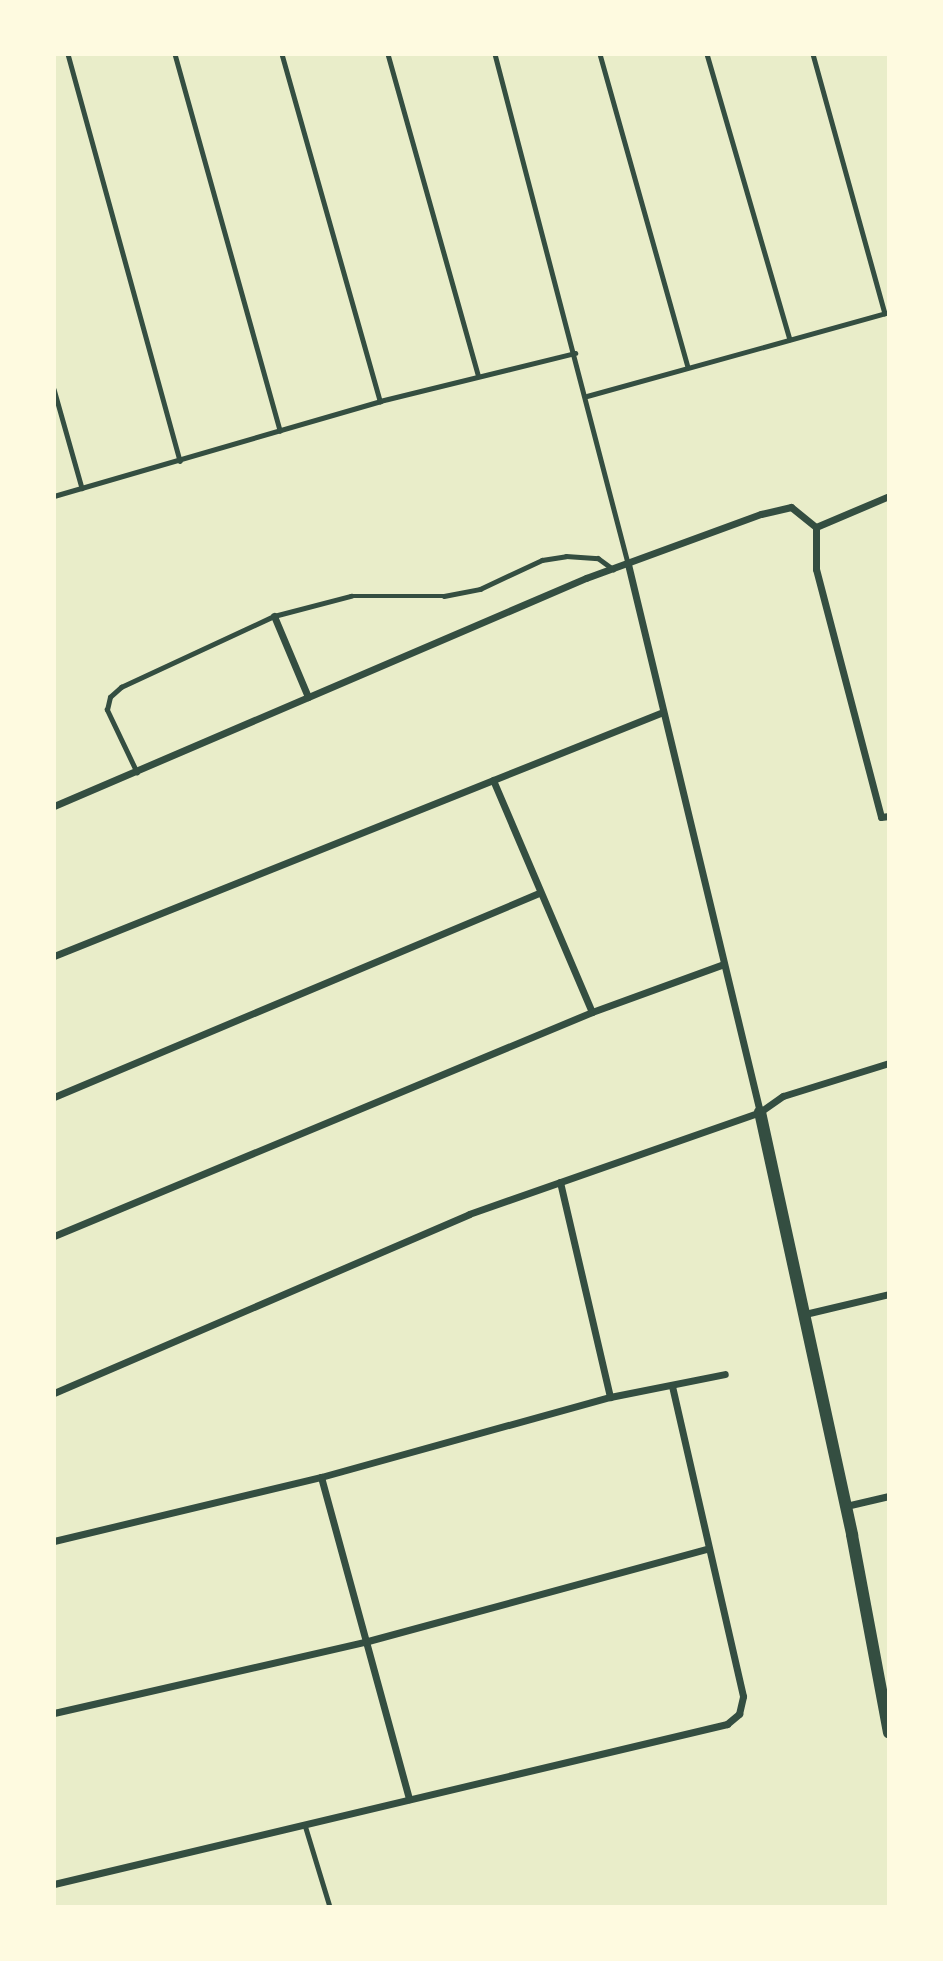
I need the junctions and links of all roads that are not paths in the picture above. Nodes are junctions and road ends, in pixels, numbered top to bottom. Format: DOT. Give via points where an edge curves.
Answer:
graph roads {
  1 [pos="68,54"];
  2 [pos="175,54"];
  3 [pos="282,54"];
  4 [pos="388,54"];
  5 [pos="495,54"];
  6 [pos="600,54"];
  7 [pos="707,54"];
  8 [pos="813,54"];
  9 [pos="887,312"];
  10 [pos="790,339"];
  11 [pos="575,353"];
  12 [pos="688,367"];
  13 [pos="478,375"];
  14 [pos="54,389"];
  15 [pos="587,396"];
  16 [pos="380,401"];
  17 [pos="281,431"];
  18 [pos="180,461"];
  19 [pos="82,488"];
  20 [pos="54,496"];
  21 [pos="889,496"];
  22 [pos="816,527"];
  23 [pos="628,564"];
  24 [pos="613,569"];
  25 [pos="274,616"];
  26 [pos="308,697"];
  27 [pos="663,712"];
  28 [pos="137,774"];
  29 [pos="493,780"];
  30 [pos="54,806"];
  31 [pos="885,816"];
  32 [pos="539,893"];
  33 [pos="54,956"];
  34 [pos="724,964"];
  35 [pos="592,1012"];
  36 [pos="889,1063"];
  37 [pos="54,1097"];
  38 [pos="760,1112"];
  39 [pos="560,1182"];
  40 [pos="54,1236"];
  41 [pos="889,1294"];
  42 [pos="805,1314"];
  43 [pos="725,1374"];
  44 [pos="672,1386"];
  45 [pos="54,1392"];
  46 [pos="610,1398"];
  47 [pos="321,1478"];
  48 [pos="889,1496"];
  49 [pos="846,1506"];
  50 [pos="54,1541"];
  51 [pos="707,1549"];
  52 [pos="369,1641"];
  53 [pos="54,1713"];
  54 [pos="889,1734"];
  55 [pos="409,1799"];
  56 [pos="305,1825"];
  57 [pos="54,1884"];
  58 [pos="330,1907"];
  1 -- 18 [label="lane"];
  2 -- 17 [label="lane"];
  3 -- 16 [label="lane"];
  4 -- 13 [label="lane"];
  5 -- 11 [label="lane"];
  6 -- 12 [label="lane"];
  7 -- 10 [label="lane"];
  8 -- 9 [label="lane"];
  9 -- 10 [label="lane"];
  10 -- 12 [label="lane"];
  11 -- 13 [label="lane"];
  11 -- 15 [label="lane"];
  12 -- 15 [label="lane"];
  13 -- 16 [label="lane"];
  14 -- 19 [label="lane"];
  15 -- 23 [label="lane"];
  16 -- 17 [label="lane"];
  17 -- 18 [label="lane"];
  18 -- 19 [label="lane"];
  19 -- 20 [label="lane"];
  21 -- 22 [label="street"];
  22 -- 23 [label="street" via="791,508 761,514"];
  22 -- 31 [label="street" via="816,569"];
  23 -- 24 [label="street"];
  23 -- 27 [label="street"];
  24 -- 25 [label="lane" via="598,558 566,556 542,560 480,589 444,596 351,596"];
  24 -- 26 [label="street"];
  25 -- 26 [label="street"];
  25 -- 28 [label="lane" via="121,687 110,697 107,710"];
  26 -- 28 [label="street"];
  27 -- 29 [label="street"];
  27 -- 34 [label="street"];
  28 -- 30 [label="street"];
  29 -- 32 [label="street"];
  29 -- 33 [label="street"];
  32 -- 35 [label="street"];
  32 -- 37 [label="street"];
  34 -- 35 [label="street"];
  34 -- 38 [label="street"];
  35 -- 40 [label="street"];
  36 -- 38 [label="street" via="783,1096"];
  38 -- 39 [label="street"];
  38 -- 42 [label="street"];
  39 -- 45 [label="street" via="469,1214"];
  39 -- 46 [label="street"];
  41 -- 42 [label="street"];
  42 -- 49 [label="street"];
  43 -- 44 [label="street"];
  44 -- 46 [label="street"];
  44 -- 51 [label="street"];
  46 -- 47 [label="street"];
  47 -- 50 [label="street"];
  47 -- 52 [label="street"];
  48 -- 49 [label="street"];
  49 -- 54 [label="street"];
  51 -- 52 [label="street"];
  51 -- 55 [label="street" via="743,1696 739,1714 727,1724"];
  52 -- 53 [label="street"];
  52 -- 55 [label="street"];
  55 -- 56 [label="street"];
  56 -- 57 [label="street"];
  56 -- 58 [label="lane"];
}
